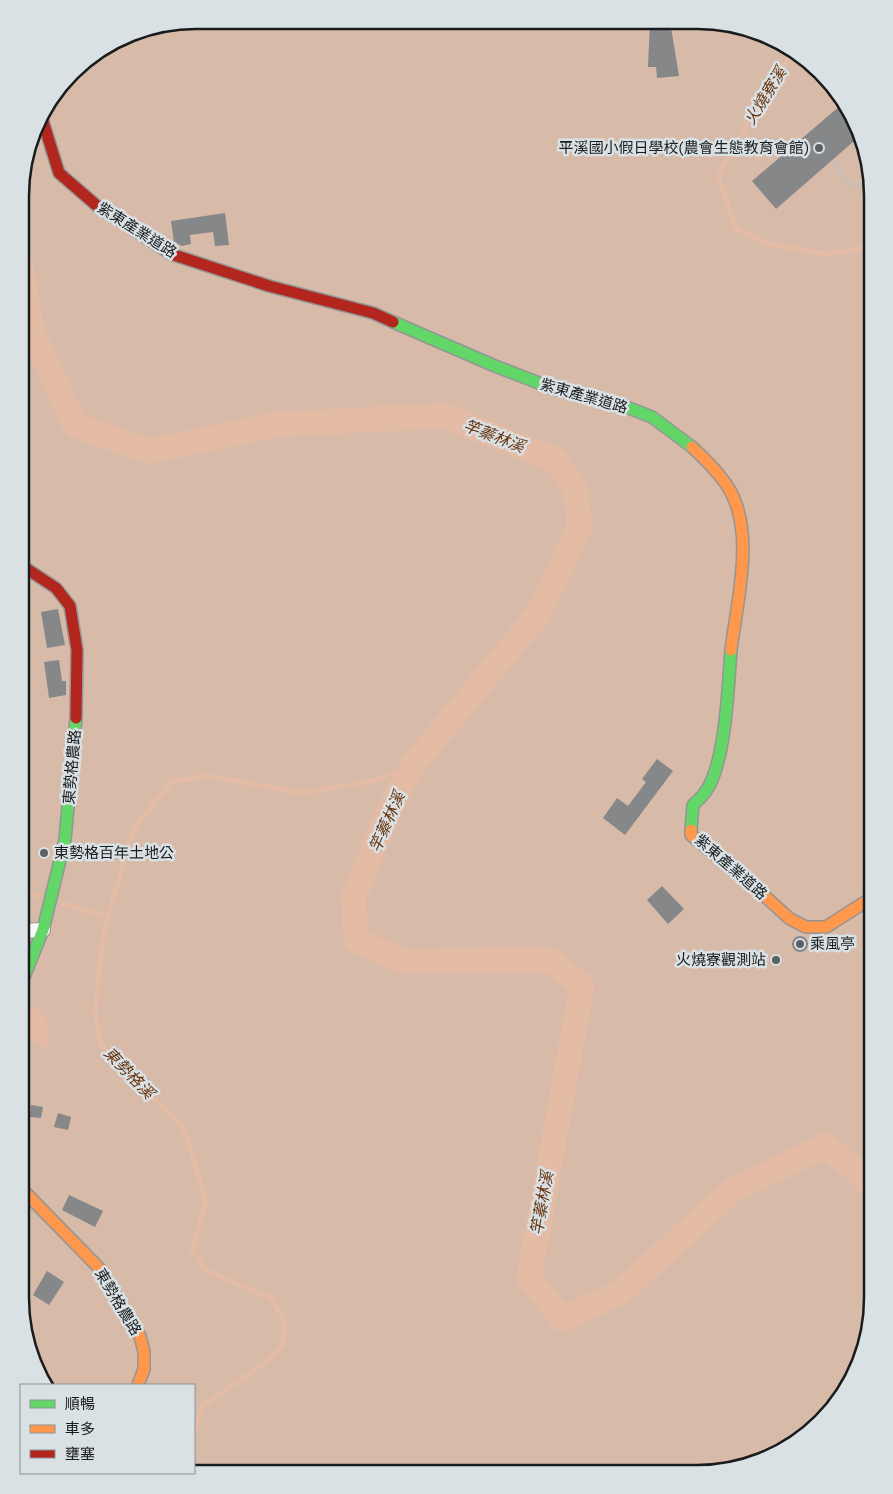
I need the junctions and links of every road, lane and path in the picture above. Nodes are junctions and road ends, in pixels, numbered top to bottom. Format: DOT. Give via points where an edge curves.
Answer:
graph roads {
  1 [pos="44,125"];
  2 [pos="832,161"];
  3 [pos="863,183"];
  4 [pos="29,570"];
  5 [pos="864,903"];
  6 [pos="42,930"];
  7 [pos="29,931"];
  8 [pos="29,964"];
  9 [pos="29,1196"];
  10 [pos="138,1384"];
  1 -- 5 [label="street, 紫東產業道路" via="59,173 96,205 171,254 269,286 373,313 557,390 616,403 652,417 693,447 726,484 736,504 742,534 742,577 722,740 714,776 706,792 693,805 692,835 790,919 806,927 826,927"];
  2 -- 3 [label="path" via="852,187"];
  4 -- 6 [label="street, 東勢格農路" via="56,588 70,606 77,650 77,705 65,840"];
  6 -- 7 [label="street"];
  6 -- 8 [label="street, 東勢格農路"];
  9 -- 10 [label="street, 東勢格農路" via="100,1269 140,1336 144,1369"];
}
